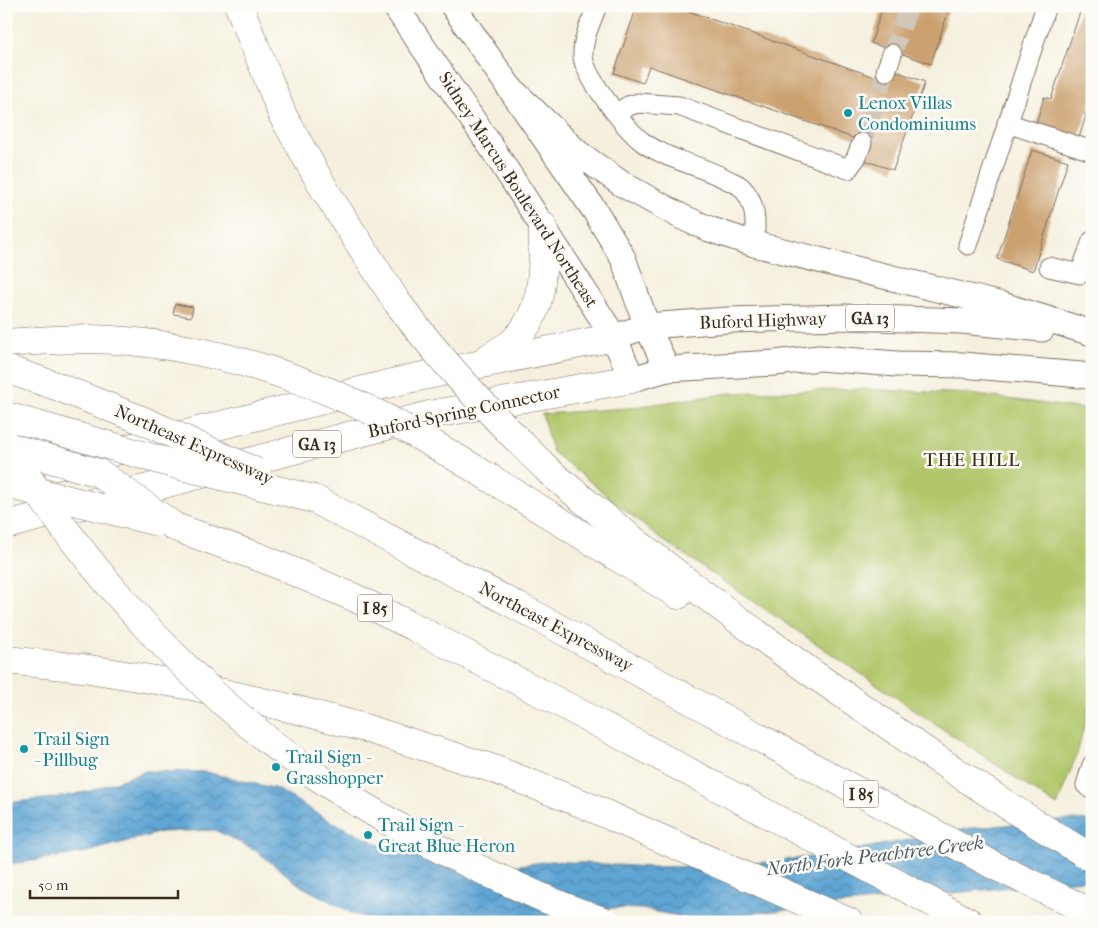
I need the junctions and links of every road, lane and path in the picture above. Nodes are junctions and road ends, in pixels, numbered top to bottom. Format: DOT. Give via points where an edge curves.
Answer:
graph roads {
  1 [pos="239,6"];
  2 [pos="395,6"];
  3 [pos="453,6"];
  4 [pos="597,6"];
  5 [pos="1046,6"];
  6 [pos="508,86"];
  7 [pos="616,114"];
  8 [pos="1007,123"];
  9 [pos="862,143"];
  10 [pos="1092,151"];
  11 [pos="543,226"];
  12 [pos="1092,241"];
  13 [pos="754,244"];
  14 [pos="968,245"];
  15 [pos="1049,267"];
  16 [pos="647,326"];
  17 [pos="1092,334"];
  18 [pos="614,337"];
  19 [pos="6,342"];
  20 [pos="480,364"];
  21 [pos="6,369"];
  22 [pos="667,369"];
  23 [pos="1092,377"];
  24 [pos="632,379"];
  25 [pos="6,416"];
  26 [pos="6,445"];
  27 [pos="6,479"];
  28 [pos="6,484"];
  29 [pos="314,499"];
  30 [pos="6,525"];
  31 [pos="176,528"];
  32 [pos="782,653"];
  33 [pos="6,660"];
  34 [pos="1092,764"];
  35 [pos="1092,790"];
  36 [pos="1092,858"];
  37 [pos="1092,913"];
  38 [pos="606,922"];
  39 [pos="850,922"];
  40 [pos="969,922"];
  1 -- 32 [label="highway, bridge" via="283,116 326,192 397,302 457,378 552,474 656,560"];
  2 -- 11 [label="main road, Sidney Marcus Boulevard Northeast"];
  3 -- 6 [label="main road"];
  4 -- 7 [label="street" via="584,44 583,59"];
  5 -- 8 [label="street"];
  6 -- 13 [label="main road" via="578,153 622,184 682,217"];
  6 -- 16 [label="main road" via="595,211 623,258"];
  7 -- 9 [label="street" via="638,103 679,106 848,169"];
  7 -- 13 [label="street" via="644,143 741,186 754,208"];
  8 -- 10 [label="street"];
  8 -- 14 [label="street"];
  11 -- 18 [label="main road, Sidney Marcus Boulevard Northeast"];
  11 -- 20 [label="highway" via="542,284 532,316 514,341"];
  12 -- 15 [label="street" via="1080,274"];
  13 -- 17 [label="main road" via="1002,306"];
  16 -- 17 [label="main road, Buford Highway / GA 13" via="846,317 962,321"];
  16 -- 18 [label="main road, Buford Highway / GA 13"];
  16 -- 22 [label="main road"];
  18 -- 20 [label="highway, GA 13"];
  18 -- 24 [label="main road, Sidney Marcus Boulevard Northeast"];
  19 -- 32 [label="highway, bridge" via="90,339 166,347 232,359 278,373 363,407 504,486 656,582"];
  20 -- 27 [label="highway, GA 13" via="315,401"];
  21 -- 29 [label="highway, Northeast Expressway / I 85, bridge" via="144,421"];
  22 -- 23 [label="main road, GA 13" via="819,358 962,365"];
  22 -- 24 [label="main road, GA 13"];
  24 -- 30 [label="highway, Buford-Spring Connector / GA 13" via="429,415"];
  25 -- 29 [label="highway, bridge" via="177,465"];
  26 -- 31 [label="highway, bridge" via="99,473"];
  26 -- 38 [label="highway, bridge" via="57,520 102,577 183,664 268,739 383,818 441,850 504,881"];
  28 -- 31 [label="highway, I 85, bridge"];
  29 -- 37 [label="highway, Northeast Expressway / I 85" via="984,860"];
  31 -- 40 [label="highway, I 85" via="264,559 414,627"];
  32 -- 36 [label="highway" via="966,779"];
  33 -- 39 [label="highway" via="83,668 202,688 356,726 491,768 583,804"];
  34 -- 35 [label="street" via="1086,785"];
}
